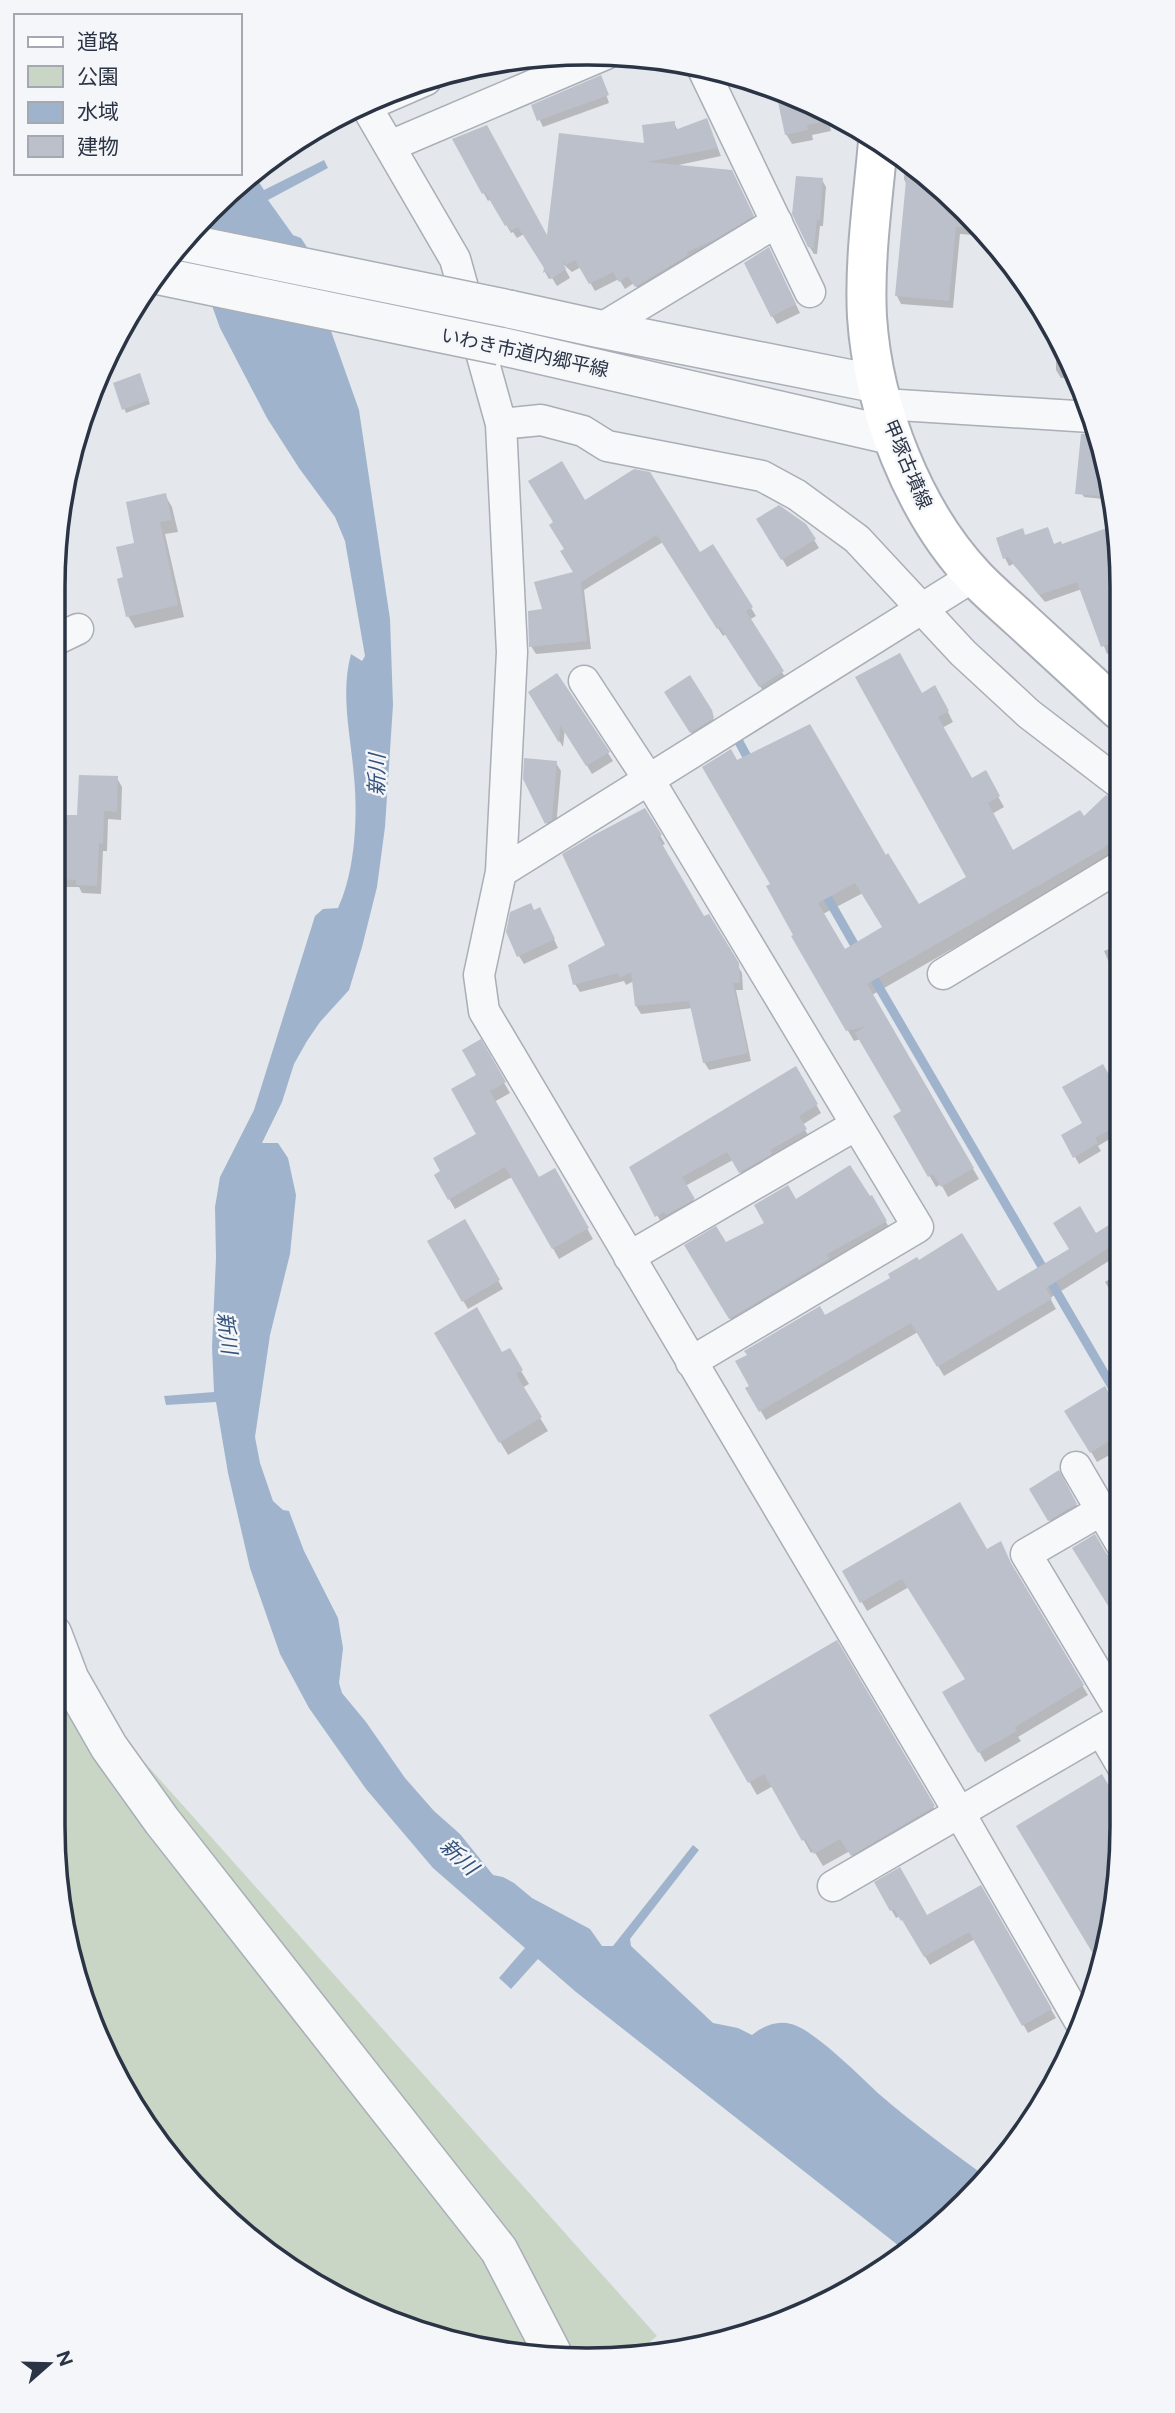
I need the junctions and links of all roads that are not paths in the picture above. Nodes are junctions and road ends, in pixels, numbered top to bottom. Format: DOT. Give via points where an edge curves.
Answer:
graph roads {
  1 [pos="580,65"];
  2 [pos="708,79"];
  3 [pos="370,113"];
  4 [pos="390,146"];
  5 [pos="877,152"];
  6 [pos="777,222"];
  7 [pos="193,244"];
  8 [pos="167,277"];
  9 [pos="810,292"];
  10 [pos="600,329"];
  11 [pos="884,408"];
  12 [pos="1082,417"];
  13 [pos="501,424"];
  14 [pos="975,576"];
  15 [pos="924,609"];
  16 [pos="584,681"];
  17 [pos="1110,702"];
  18 [pos="1110,776"];
  19 [pos="649,780"];
  20 [pos="501,872"];
  21 [pos="1110,872"];
  22 [pos="943,974"];
  23 [pos="856,1125"];
  24 [pos="629,1257"];
  25 [pos="691,1363"];
  26 [pos="1076,1467"];
  27 [pos="1102,1510"];
  28 [pos="1110,1524"];
  29 [pos="65,1666"];
  30 [pos="1110,1712"];
  31 [pos="1110,1724"];
  32 [pos="959,1812"];
  33 [pos="833,1886"];
  34 [pos="1075,2013"];
  35 [pos="549,2347"];
  1 -- 4 [label="street"];
  2 -- 6 [label="street"];
  3 -- 4 [label="street"];
  4 -- 13 [label="street" via="455,259"];
  5 -- 11 [label="main road, 甲塚古墳線" via="867,317"];
  6 -- 9 [label="street"];
  6 -- 10 [label="street"];
  7 -- 10 [label="street, いわき市道内郷平線, bridge"];
  8 -- 11 [label="street, いわき市道内郷平線, bridge" via="500,346"];
  10 -- 11 [label="street, いわき市道内郷平線"];
  11 -- 12 [label="street"];
  11 -- 14 [label="main road, 甲塚古墳線" via="914,487 938,530"];
  13 -- 15 [label="street" via="541,420 583,431 607,446 762,476 857,538"];
  13 -- 20 [label="street" via="512,652"];
  14 -- 15 [label="street"];
  14 -- 17 [label="main road, 甲塚古墳線"];
  15 -- 18 [label="street" via="963,653 1029,714"];
  15 -- 19 [label="street"];
  16 -- 19 [label="street"];
  19 -- 20 [label="street"];
  19 -- 23 [label="street"];
  20 -- 24 [label="street" via="479,975 484,1011"];
  21 -- 22 [label="street"];
  23 -- 24 [label="street"];
  23 -- 25 [label="street" via="918,1227"];
  24 -- 25 [label="street"];
  25 -- 32 [label="street"];
  26 -- 27 [label="street"];
  27 -- 28 [label="street"];
  27 -- 30 [label="street" via="1026,1554"];
  29 -- 35 [label="street" via="109,1747 162,1821 499,2250"];
  31 -- 32 [label="street"];
  32 -- 33 [label="street"];
  32 -- 34 [label="street"];
}
